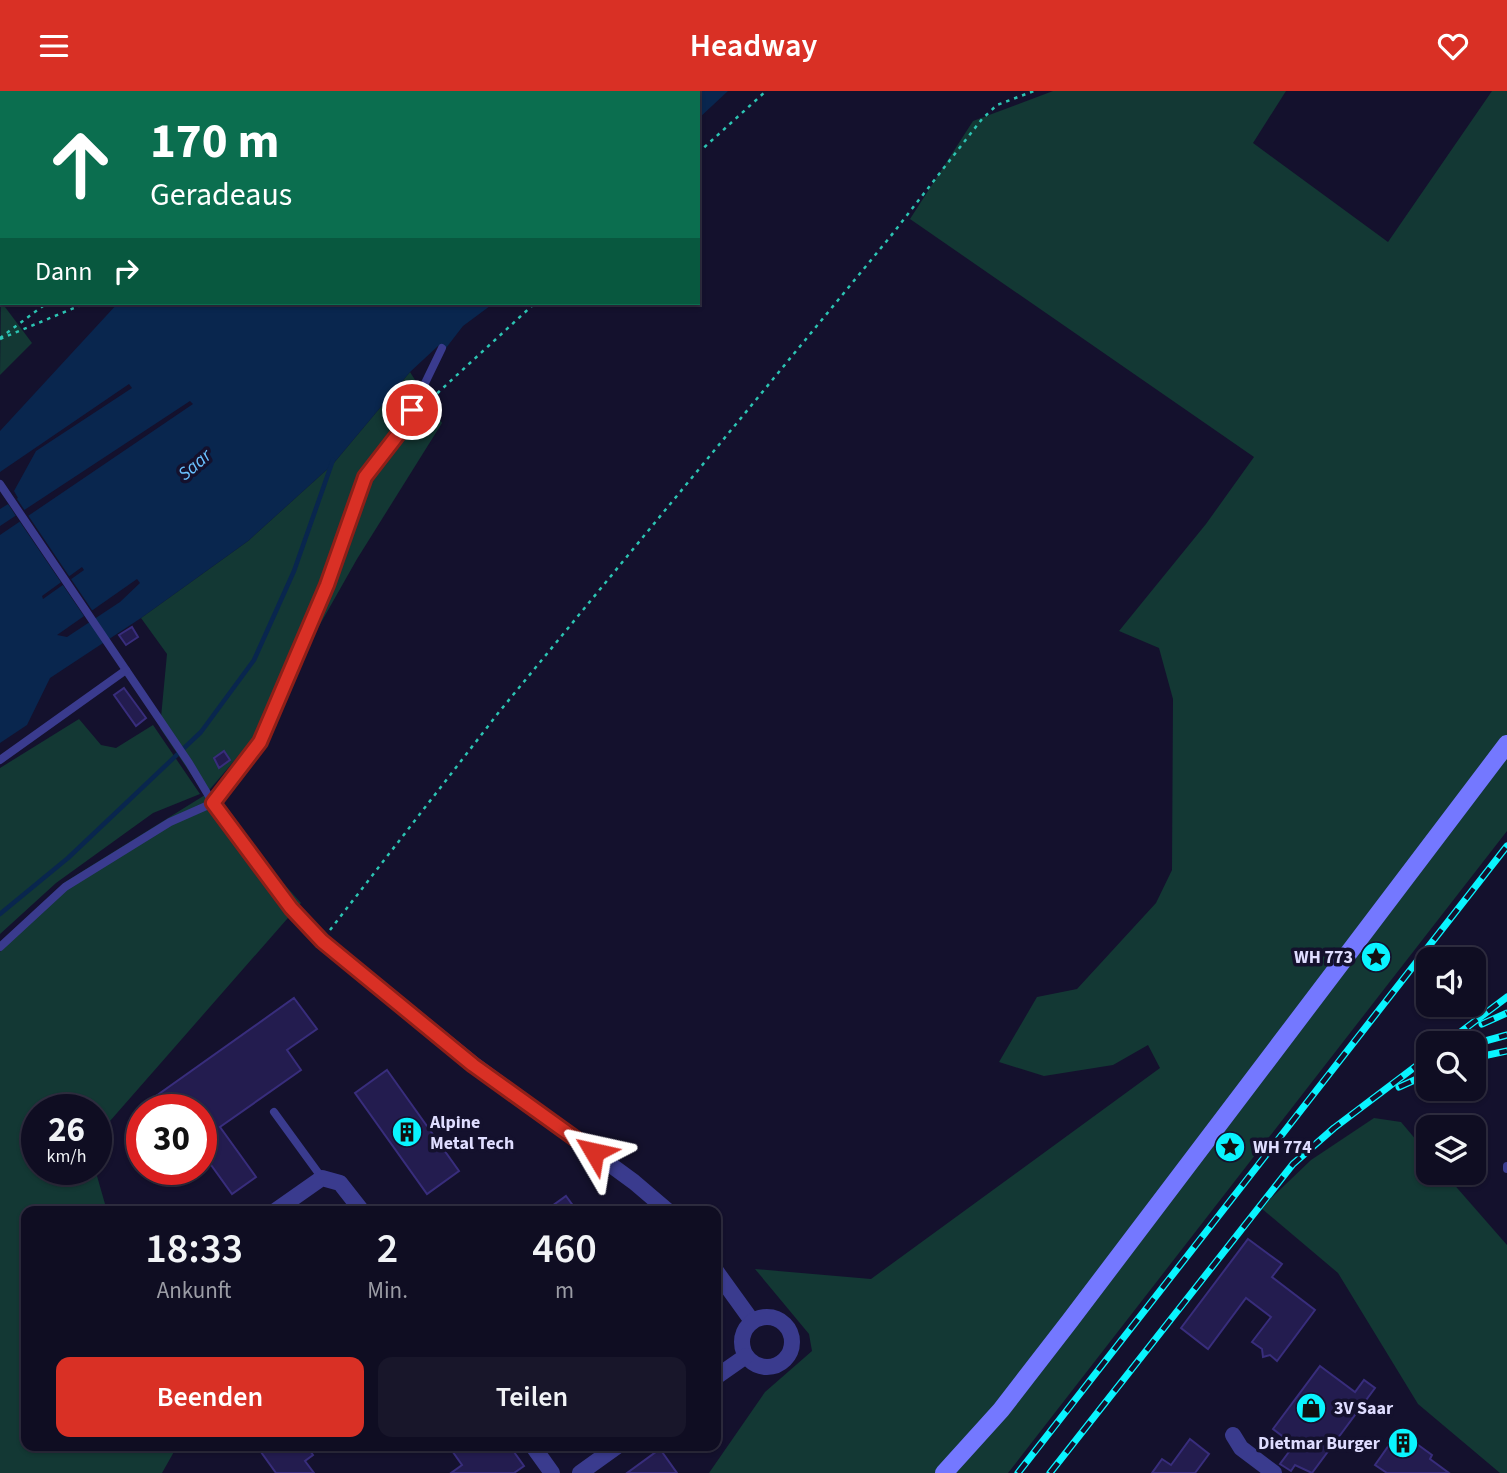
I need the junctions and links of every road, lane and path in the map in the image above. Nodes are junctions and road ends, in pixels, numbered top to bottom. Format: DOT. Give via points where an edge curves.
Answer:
graph roads {
  1 [pos="766,91"];
  2 [pos="1034,91"];
  3 [pos="700,151"];
  4 [pos="44,305"];
  5 [pos="81,305"];
  6 [pos="533,305"];
  7 [pos="0,339"];
  8 [pos="442,348"];
  9 [pos="413,415"];
  10 [pos="0,484"];
  11 [pos="126,670"];
  12 [pos="1507,744"];
  13 [pos="0,760"];
  14 [pos="213,803"];
  15 [pos="322,941"];
  16 [pos="0,947"];
  17 [pos="274,1112"];
  18 [pos="322,1178"];
  19 [pos="282,1206"];
  20 [pos="358,1206"];
  21 [pos="662,1206"];
  22 [pos="721,1278"];
  23 [pos="752,1321"];
  24 [pos="746,1356"];
  25 [pos="721,1374"];
  26 [pos="1233,1435"];
  27 [pos="536,1451"];
  28 [pos="611,1451"];
  29 [pos="552,1473"];
  30 [pos="580,1473"];
  31 [pos="944,1473"];
  32 [pos="1274,1473"];
  1 -- 3 [label="path"];
  2 -- 15 [label="path" via="998,105 982,119 499,712"];
  4 -- 7 [label="path"];
  5 -- 7 [label="path"];
  6 -- 9 [label="path"];
  8 -- 9 [label="lane"];
  9 -- 14 [label="lane" via="365,477 327,585 260,742"];
  10 -- 11 [label="lane"];
  11 -- 13 [label="lane"];
  11 -- 14 [label="lane"];
  12 -- 31 [label="main road" via="1069,1322 1001,1410"];
  14 -- 15 [label="street" via="291,908"];
  14 -- 16 [label="lane" via="170,822 65,887"];
  15 -- 21 [label="street" via="473,1065"];
  17 -- 18 [label="lane"];
  18 -- 19 [label="street"];
  18 -- 20 [label="street" via="340,1183"];
  22 -- 23 [label="street"];
  23 -- 24 [label="street" via="741,1341"];
  23 -- 24 [label="street" via="768,1316 784,1323 792,1346 776,1366 759,1366"];
  24 -- 25 [label="street"];
  26 -- 32 [label="street" via="1241,1448"];
  27 -- 29 [label="street"];
  28 -- 30 [label="street"];
}
